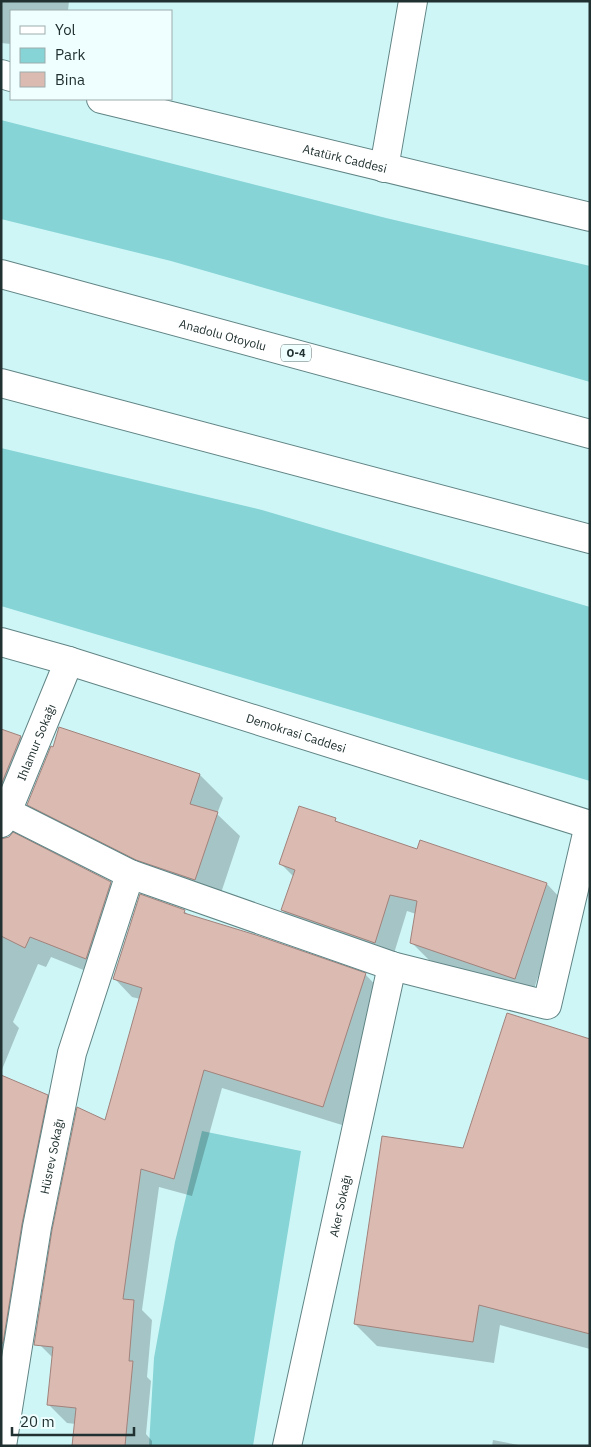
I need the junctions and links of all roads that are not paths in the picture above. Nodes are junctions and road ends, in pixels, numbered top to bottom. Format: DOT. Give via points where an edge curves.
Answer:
graph roads {
  1 [pos="413,1"];
  2 [pos="106,100"];
  3 [pos="384,168"];
  4 [pos="590,217"];
  5 [pos="1,274"];
  6 [pos="1,383"];
  7 [pos="590,434"];
  8 [pos="590,539"];
  9 [pos="1,642"];
  10 [pos="69,662"];
  11 [pos="4,818"];
  12 [pos="589,825"];
  13 [pos="130,874"];
  14 [pos="392,966"];
  15 [pos="2,1446"];
  16 [pos="287,1446"];
  1 -- 3 [label="main road"];
  2 -- 3 [label="main road, Atatürk Caddesi"];
  3 -- 4 [label="main road, Atatürk Caddesi"];
  5 -- 7 [label="main road, Anadolu Otoyolu / O-4"];
  6 -- 8 [label="main road"];
  9 -- 10 [label="main road, Demokrasi Caddesi"];
  10 -- 11 [label="main road, Ihlamur Sokağı"];
  10 -- 12 [label="main road, Demokrasi Caddesi"];
  11 -- 13 [label="main road"];
  12 -- 14 [label="main road" via="547,1005"];
  13 -- 14 [label="main road"];
  13 -- 15 [label="main road, Hüsrev Sokağı" via="72,1053 37,1227"];
  14 -- 16 [label="main road, Aker Sokağı"];
}
